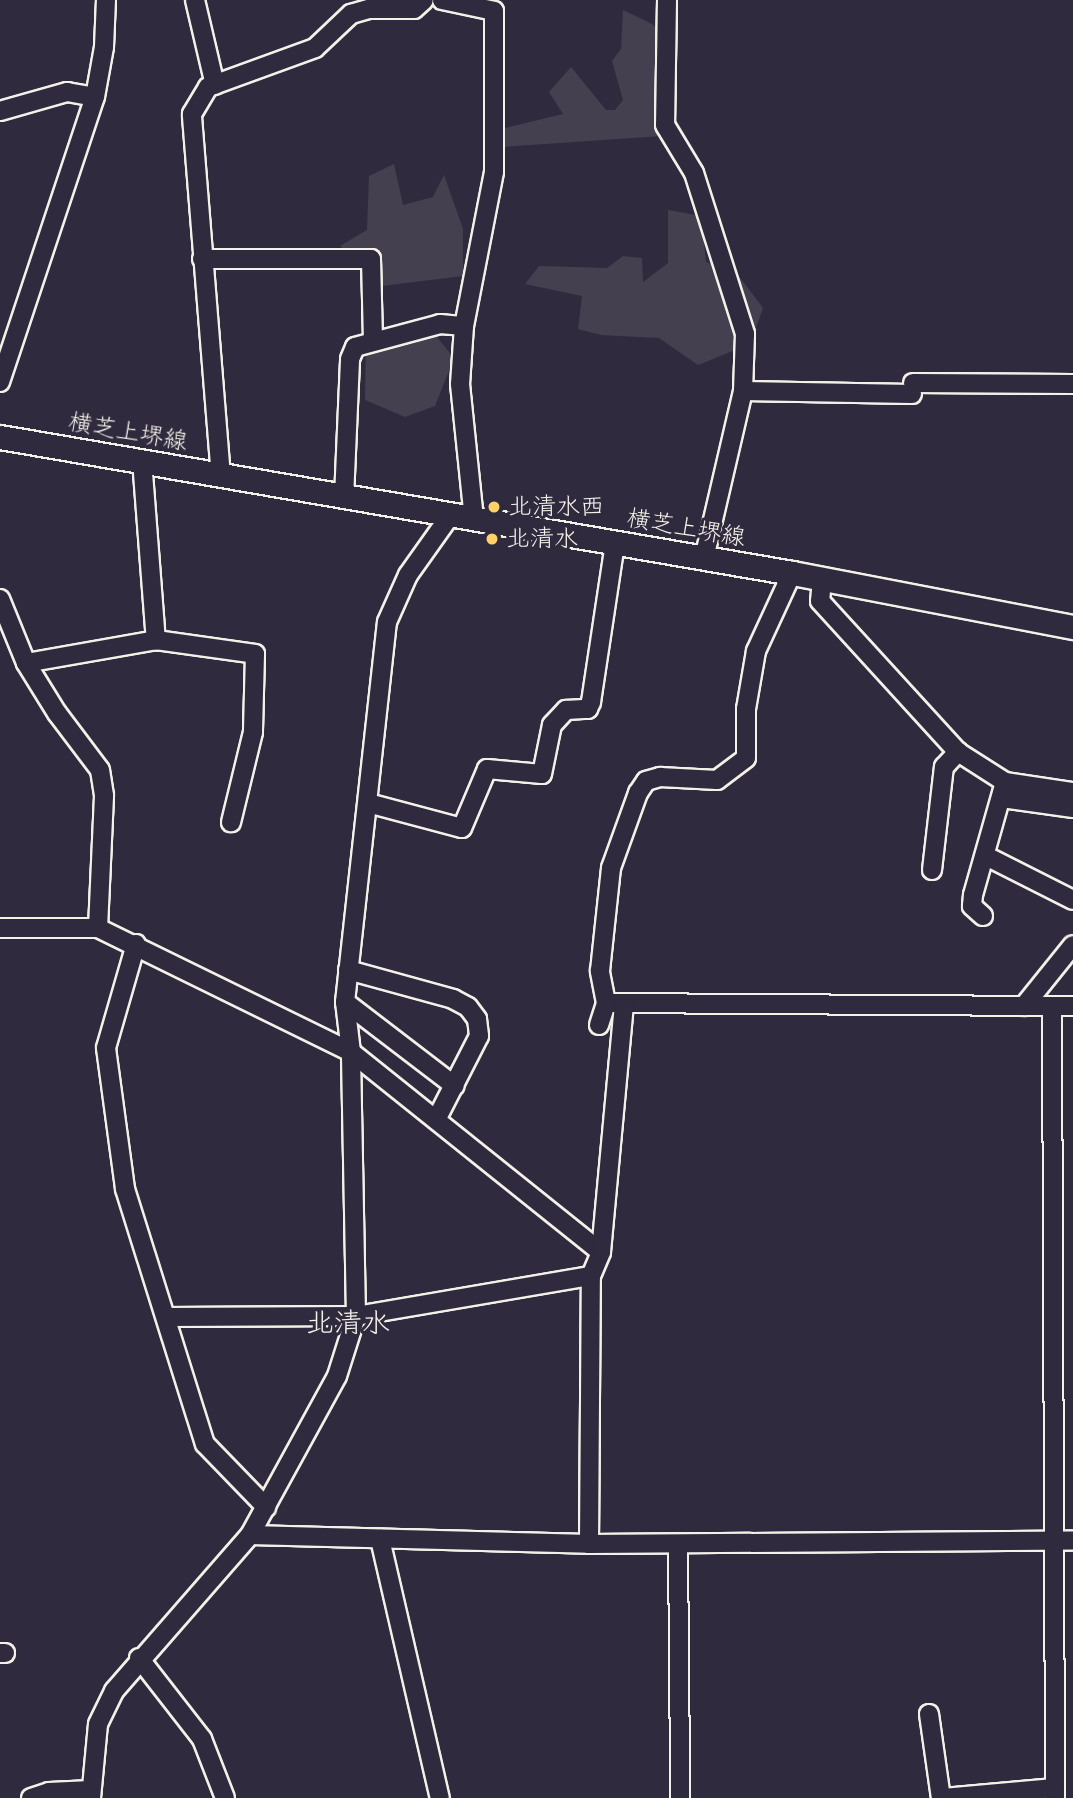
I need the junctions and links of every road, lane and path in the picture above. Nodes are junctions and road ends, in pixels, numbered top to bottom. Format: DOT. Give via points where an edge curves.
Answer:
graph roads {
  1 [pos="106,0"];
  2 [pos="195,0"];
  3 [pos="424,0"];
  4 [pos="442,0"];
  5 [pos="667,0"];
  6 [pos="215,85"];
  7 [pos="95,97"];
  8 [pos="0,111"];
  9 [pos="202,258"];
  10 [pos="464,326"];
  11 [pos="373,339"];
  12 [pos="0,382"];
  13 [pos="1073,384"];
  14 [pos="743,391"];
  15 [pos="0,437"];
  16 [pos="142,460"];
  17 [pos="221,477"];
  18 [pos="344,498"];
  19 [pos="450,516"];
  20 [pos="474,520"];
  21 [pos="615,543"];
  22 [pos="704,558"];
  23 [pos="792,573"];
  24 [pos="822,579"];
  25 [pos="0,599"];
  26 [pos="1071,622"];
  27 [pos="156,640"];
  28 [pos="26,663"];
  29 [pos="958,751"];
  30 [pos="1004,790"];
  31 [pos="1073,792"];
  32 [pos="368,803"];
  33 [pos="1073,808"];
  34 [pos="231,822"];
  35 [pos="986,856"];
  36 [pos="932,870"];
  37 [pos="1073,900"];
  38 [pos="983,916"];
  39 [pos="0,928"];
  40 [pos="99,928"];
  41 [pos="136,944"];
  42 [pos="1073,946"];
  43 [pos="348,970"];
  44 [pos="345,1002"];
  45 [pos="606,1003"];
  46 [pos="624,1003"];
  47 [pos="1024,1006"];
  48 [pos="1073,1006"];
  49 [pos="1052,1007"];
  50 [pos="598,1025"];
  51 [pos="351,1052"];
  52 [pos="454,1086"];
  53 [pos="436,1120"];
  54 [pos="601,1252"];
  55 [pos="591,1276"];
  56 [pos="167,1317"];
  57 [pos="356,1317"];
  58 [pos="266,1507"];
  59 [pos="250,1535"];
  60 [pos="380,1539"];
  61 [pos="1064,1541"];
  62 [pos="589,1544"];
  63 [pos="678,1544"];
  64 [pos="139,1658"];
  65 [pos="929,1714"];
  66 [pos="1055,1793"];
  67 [pos="91,1794"];
  68 [pos="31,1798"];
  69 [pos="225,1798"];
  70 [pos="440,1798"];
  71 [pos="680,1798"];
  72 [pos="942,1798"];
  1 -- 7 [label="street"];
  2 -- 6 [label="street"];
  3 -- 6 [label="street" via="414,9 369,9 351,14 315,48"];
  4 -- 10 [label="street" via="494,11 494,172"];
  5 -- 14 [label="street" via="666,124 694,173 733,284 746,334"];
  6 -- 9 [label="street" via="192,114"];
  7 -- 8 [label="street" via="67,92"];
  7 -- 12 [label="street"];
  9 -- 11 [label="street" via="371,259"];
  9 -- 17 [label="street"];
  10 -- 11 [label="street" via="440,324"];
  10 -- 20 [label="street" via="463,443"];
  11 -- 18 [label="street" via="355,347 350,359"];
  13 -- 14 [label="street"];
  14 -- 22 [label="street"];
  15 -- 16 [label="main road, 横芝上堺線"];
  16 -- 17 [label="main road, 横芝上堺線"];
  16 -- 27 [label="street"];
  17 -- 18 [label="main road, 横芝上堺線"];
  18 -- 19 [label="main road, 横芝上堺線"];
  19 -- 20 [label="main road, 横芝上堺線"];
  19 -- 32 [label="street" via="408,575 387,622"];
  20 -- 21 [label="main road, 横芝上堺線"];
  21 -- 22 [label="main road, 横芝上堺線"];
  21 -- 32 [label="street" via="591,702 587,709 559,715 552,725 542,774 487,769 462,828"];
  22 -- 23 [label="main road, 横芝上堺線"];
  23 -- 24 [label="main road, 横芝上堺線"];
  23 -- 45 [label="street" via="757,651 746,709 746,758 717,780 660,777 646,781 638,793 611,868 600,971"];
  24 -- 26 [label="main road, 横芝上堺線"];
  24 -- 29 [label="street" via="820,601"];
  25 -- 28 [label="street"];
  27 -- 28 [label="street"];
  27 -- 34 [label="street" via="255,654 253,732"];
  28 -- 40 [label="street" via="100,770 104,796"];
  29 -- 30 [label="street"];
  29 -- 36 [label="street" via="944,767"];
  30 -- 31 [label="street"];
  30 -- 33 [label="street"];
  30 -- 35 [label="street"];
  32 -- 43 [label="street"];
  35 -- 37 [label="street"];
  35 -- 38 [label="street" via="972,906"];
  39 -- 40 [label="street"];
  40 -- 41 [label="street"];
  41 -- 51 [label="street"];
  41 -- 56 [label="street" via="106,1048 125,1189"];
  42 -- 47 [label="street"];
  43 -- 44 [label="street"];
  43 -- 52 [label="street" via="468,1007 477,1018 479,1036"];
  44 -- 51 [label="street"];
  44 -- 52 [label="street"];
  45 -- 46 [label="street"];
  45 -- 50 [label="street"];
  46 -- 47 [label="street"];
  46 -- 54 [label="street"];
  47 -- 49 [label="street"];
  48 -- 49 [label="street"];
  49 -- 61 [label="street"];
  51 -- 53 [label="street"];
  51 -- 57 [label="street"];
  52 -- 53 [label="street"];
  53 -- 54 [label="street"];
  54 -- 55 [label="street"];
  55 -- 57 [label="street"];
  55 -- 62 [label="street"];
  56 -- 57 [label="street"];
  56 -- 58 [label="street" via="167,1335 205,1444"];
  57 -- 58 [label="street" via="337,1376"];
  58 -- 59 [label="street"];
  59 -- 60 [label="street"];
  59 -- 64 [label="street"];
  60 -- 62 [label="street"];
  60 -- 70 [label="street"];
  61 -- 63 [label="street"];
  61 -- 66 [label="street"];
  62 -- 63 [label="street"];
  63 -- 71 [label="street"];
  64 -- 67 [label="street" via="114,1691 98,1724"];
  64 -- 69 [label="street" via="202,1739"];
  65 -- 72 [label="street"];
  66 -- 72 [label="street"];
  67 -- 68 [label="street" via="49,1792"];
}
